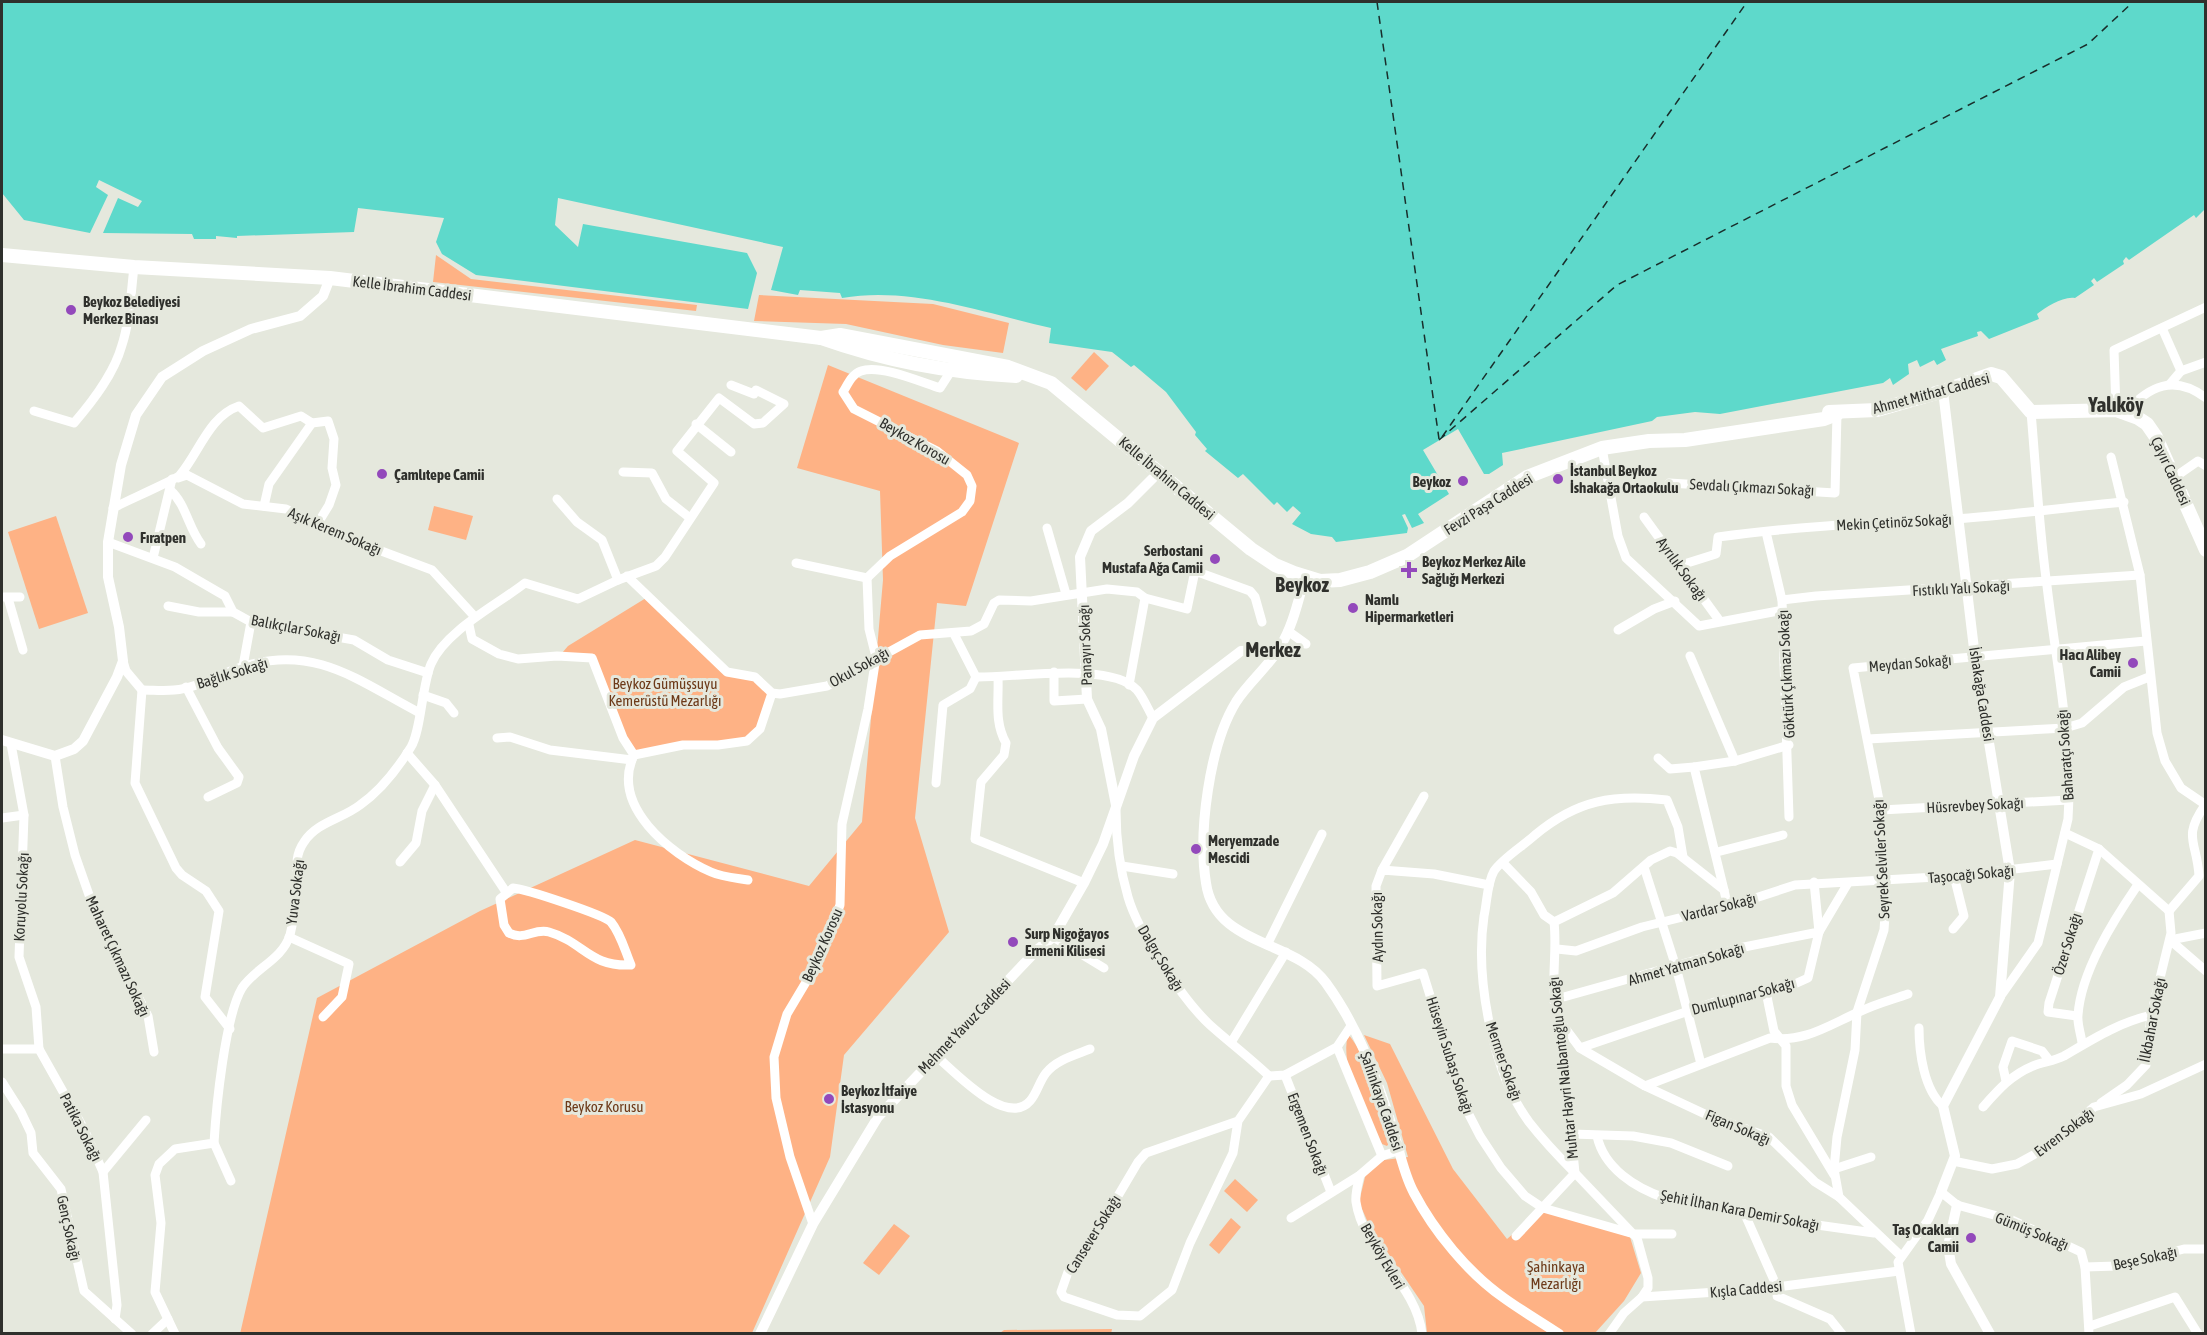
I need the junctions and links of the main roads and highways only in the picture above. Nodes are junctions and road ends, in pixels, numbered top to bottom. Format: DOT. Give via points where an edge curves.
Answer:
graph roads {
  1 [pos="2,255"];
  2 [pos="821,338"];
  3 [pos="1031,376"];
  4 [pos="2120,411"];
  5 [pos="1837,414"];
  6 [pos="2205,550"];
  7 [pos="1305,577"];
  1 -- 2 [label="main road, Kelle İbrahim Caddesi" via="330,278"];
  2 -- 3 [label="main road, Kelle İbrahim Caddesi" via="951,371"];
  2 -- 3 [label="main road, Kelle İbrahim Caddesi" via="840,335 1008,367"];
  3 -- 7 [label="main road, Kelle İbrahim Caddesi" via="1061,390 1251,549 1275,565"];
  4 -- 5 [label="main road, Ahmet Mithat Caddesi" via="2031,412 1995,374 1877,410"];
  4 -- 6 [label="main road, Çayır Caddesi" via="2147,424 2175,477"];
  5 -- 7 [label="main road, Fevzi Paşa Caddesi" via="1685,440 1602,448 1527,477 1417,550 1370,572 1340,580"];
}
